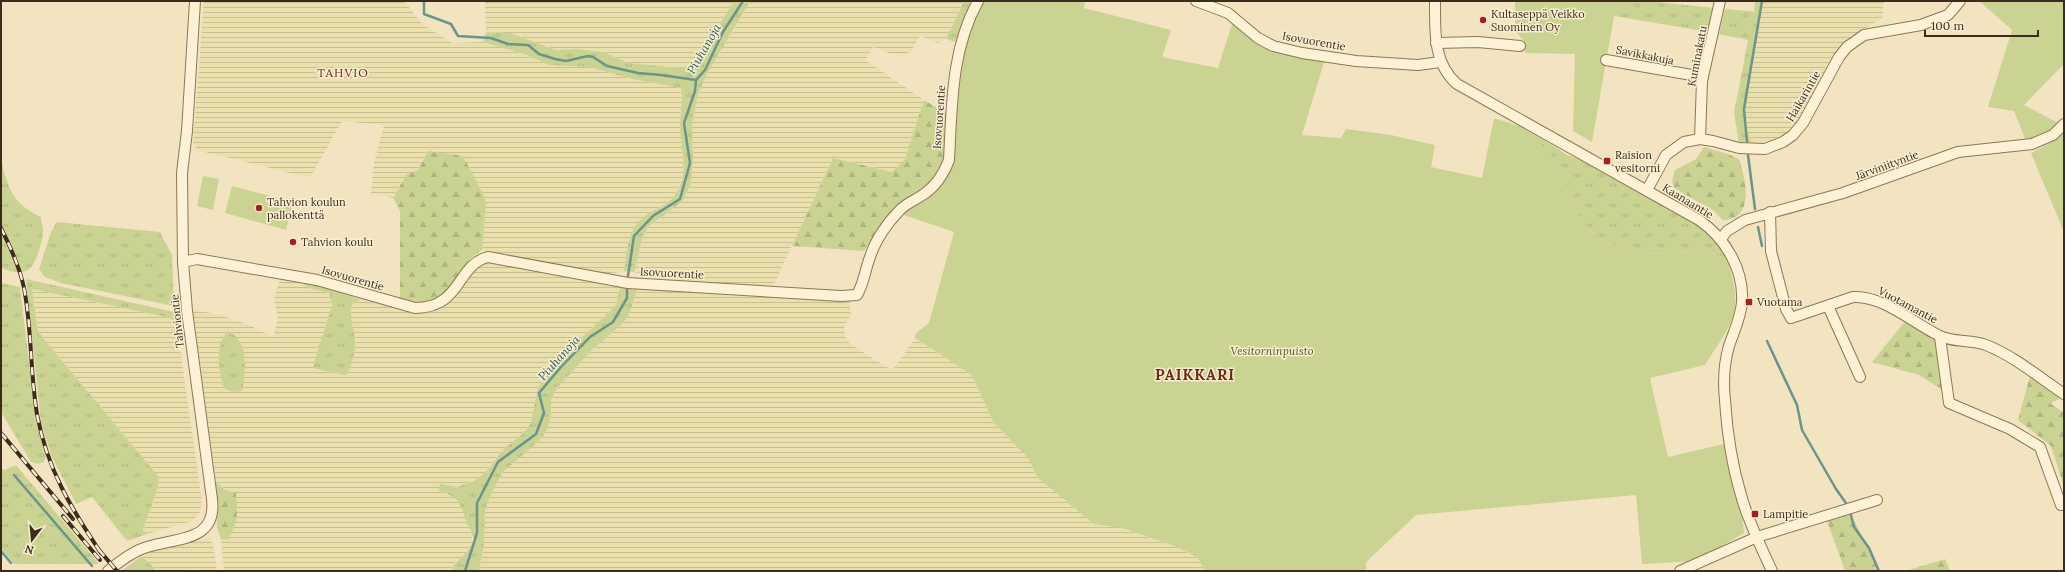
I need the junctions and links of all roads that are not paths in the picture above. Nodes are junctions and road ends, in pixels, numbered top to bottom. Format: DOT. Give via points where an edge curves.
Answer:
graph roads {
  1 [pos="195,1"];
  2 [pos="978,1"];
  3 [pos="1196,1"];
  4 [pos="1435,1"];
  5 [pos="1720,1"];
  6 [pos="1960,1"];
  7 [pos="1436,42"];
  8 [pos="1520,46"];
  9 [pos="1606,60"];
  10 [pos="1440,62"];
  11 [pos="1703,77"];
  12 [pos="2064,124"];
  13 [pos="1700,139"];
  14 [pos="1647,190"];
  15 [pos="1770,212"];
  16 [pos="1721,239"];
  17 [pos="183,262"];
  18 [pos="1828,306"];
  19 [pos="1940,336"];
  20 [pos="1860,377"];
  21 [pos="2064,394"];
  22 [pos="1877,500"];
  23 [pos="2064,505"];
  24 [pos="1757,537"];
  25 [pos="108,571"];
  26 [pos="1680,571"];
  27 [pos="1772,571"];
  1 -- 17 [label="street, Tahviontie" via="182,173"];
  2 -- 17 [label="street, Isovuorentie" via="956,58 949,160 946,168 925,194 903,206 888,224 870,257 857,294 842,296 628,282 488,257 480,259 448,298 438,305 415,308 295,276 197,259"];
  3 -- 10 [label="street, Isovuorentie" via="1228,13 1258,38 1273,46 1356,61 1418,65"];
  4 -- 7 [label="street, Kaanaantie"];
  5 -- 11 [label="street, Kuminakatu"];
  6 -- 13 [label="street, Haikarintie" via="1948,15 1921,25 1864,35 1847,47 1803,123 1793,135 1782,142 1765,148 1750,148"];
  7 -- 8 [label="street"];
  7 -- 10 [label="street, Kaanaantie"];
  9 -- 11 [label="street, Savikkakuja"];
  10 -- 14 [label="street, Kaanaantie" via="1449,77 1468,92"];
  11 -- 13 [label="street, Kuminakatu"];
  12 -- 15 [label="street, Järviniityntie" via="2046,139 2032,144 1958,152 1844,193"];
  13 -- 14 [label="street, Haikarintie" via="1684,142 1666,155"];
  14 -- 16 [label="street, Kaanaantie" via="1699,220"];
  15 -- 16 [label="street, Järviniityntie" via="1745,220 1727,231"];
  15 -- 18 [label="street, Vuotamantie" via="1771,251 1786,309 1791,318"];
  16 -- 24 [label="street, Kaanaantie" via="1734,262 1742,301 1724,367 1725,401 1741,495"];
  17 -- 25 [label="street, Tahviontie" via="212,513 209,525 203,530 146,547 129,555"];
  18 -- 19 [label="street, Vuotamantie" via="1863,296"];
  18 -- 20 [label="street"];
  19 -- 21 [label="street" via="1984,344 2001,352"];
  19 -- 23 [label="street, Vuotamantie" via="1949,404 2010,429 2040,447 2061,505"];
  22 -- 24 [label="street"];
  24 -- 26 [label="street"];
  24 -- 27 [label="street, Kaanaantie"];
}
